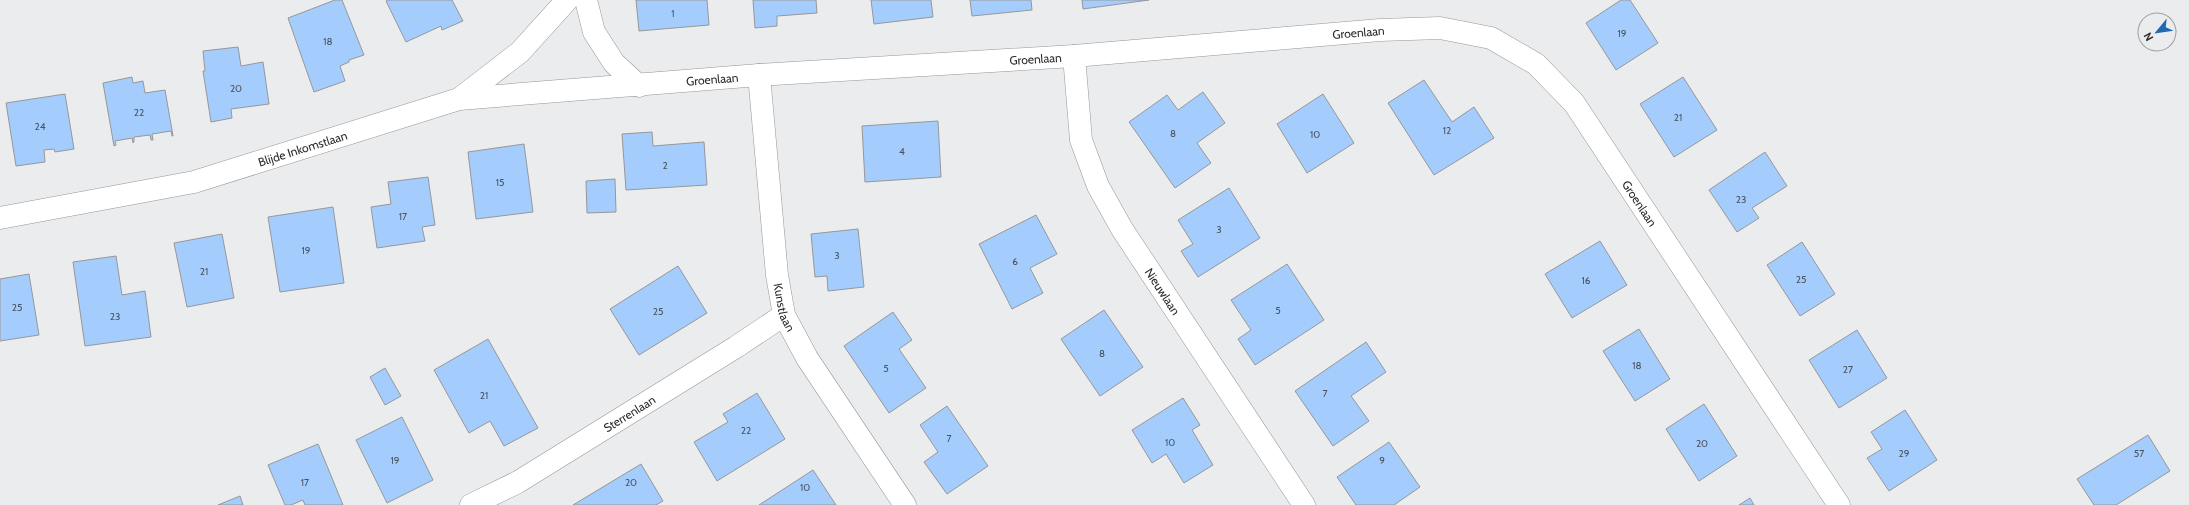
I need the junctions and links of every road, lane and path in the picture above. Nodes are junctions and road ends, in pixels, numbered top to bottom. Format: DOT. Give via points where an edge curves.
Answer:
graph roads {
  1 [pos="567,0"];
  2 [pos="586,0"];
  3 [pos="1074,56"];
  4 [pos="759,75"];
  5 [pos="639,86"];
  6 [pos="459,99"];
  7 [pos="0,218"];
  8 [pos="784,315"];
  9 [pos="471,505"];
  10 [pos="905,505"];
  11 [pos="1304,505"];
  12 [pos="1838,505"];
  1 -- 6 [label="street, Blijde Inkomstlaan" via="520,52"];
  2 -- 5 [label="street" via="594,32 614,62"];
  3 -- 4 [label="street, Groenlaan"];
  3 -- 11 [label="street, Nieuwlaan" via="1081,140 1098,186 1122,229"];
  3 -- 12 [label="street, Groenlaan" via="1380,30 1440,28 1491,38 1536,64 1574,102"];
  4 -- 5 [label="street, Groenlaan"];
  4 -- 8 [label="street, Kunstlaan" via="777,275"];
  5 -- 6 [label="street, Groenlaan"];
  6 -- 7 [label="street, Blijde Inkomstlaan" via="194,182"];
  8 -- 9 [label="street, Sterrenlaan" via="518,482"];
  8 -- 10 [label="street, Kunstlaan" via="807,358"];
}
